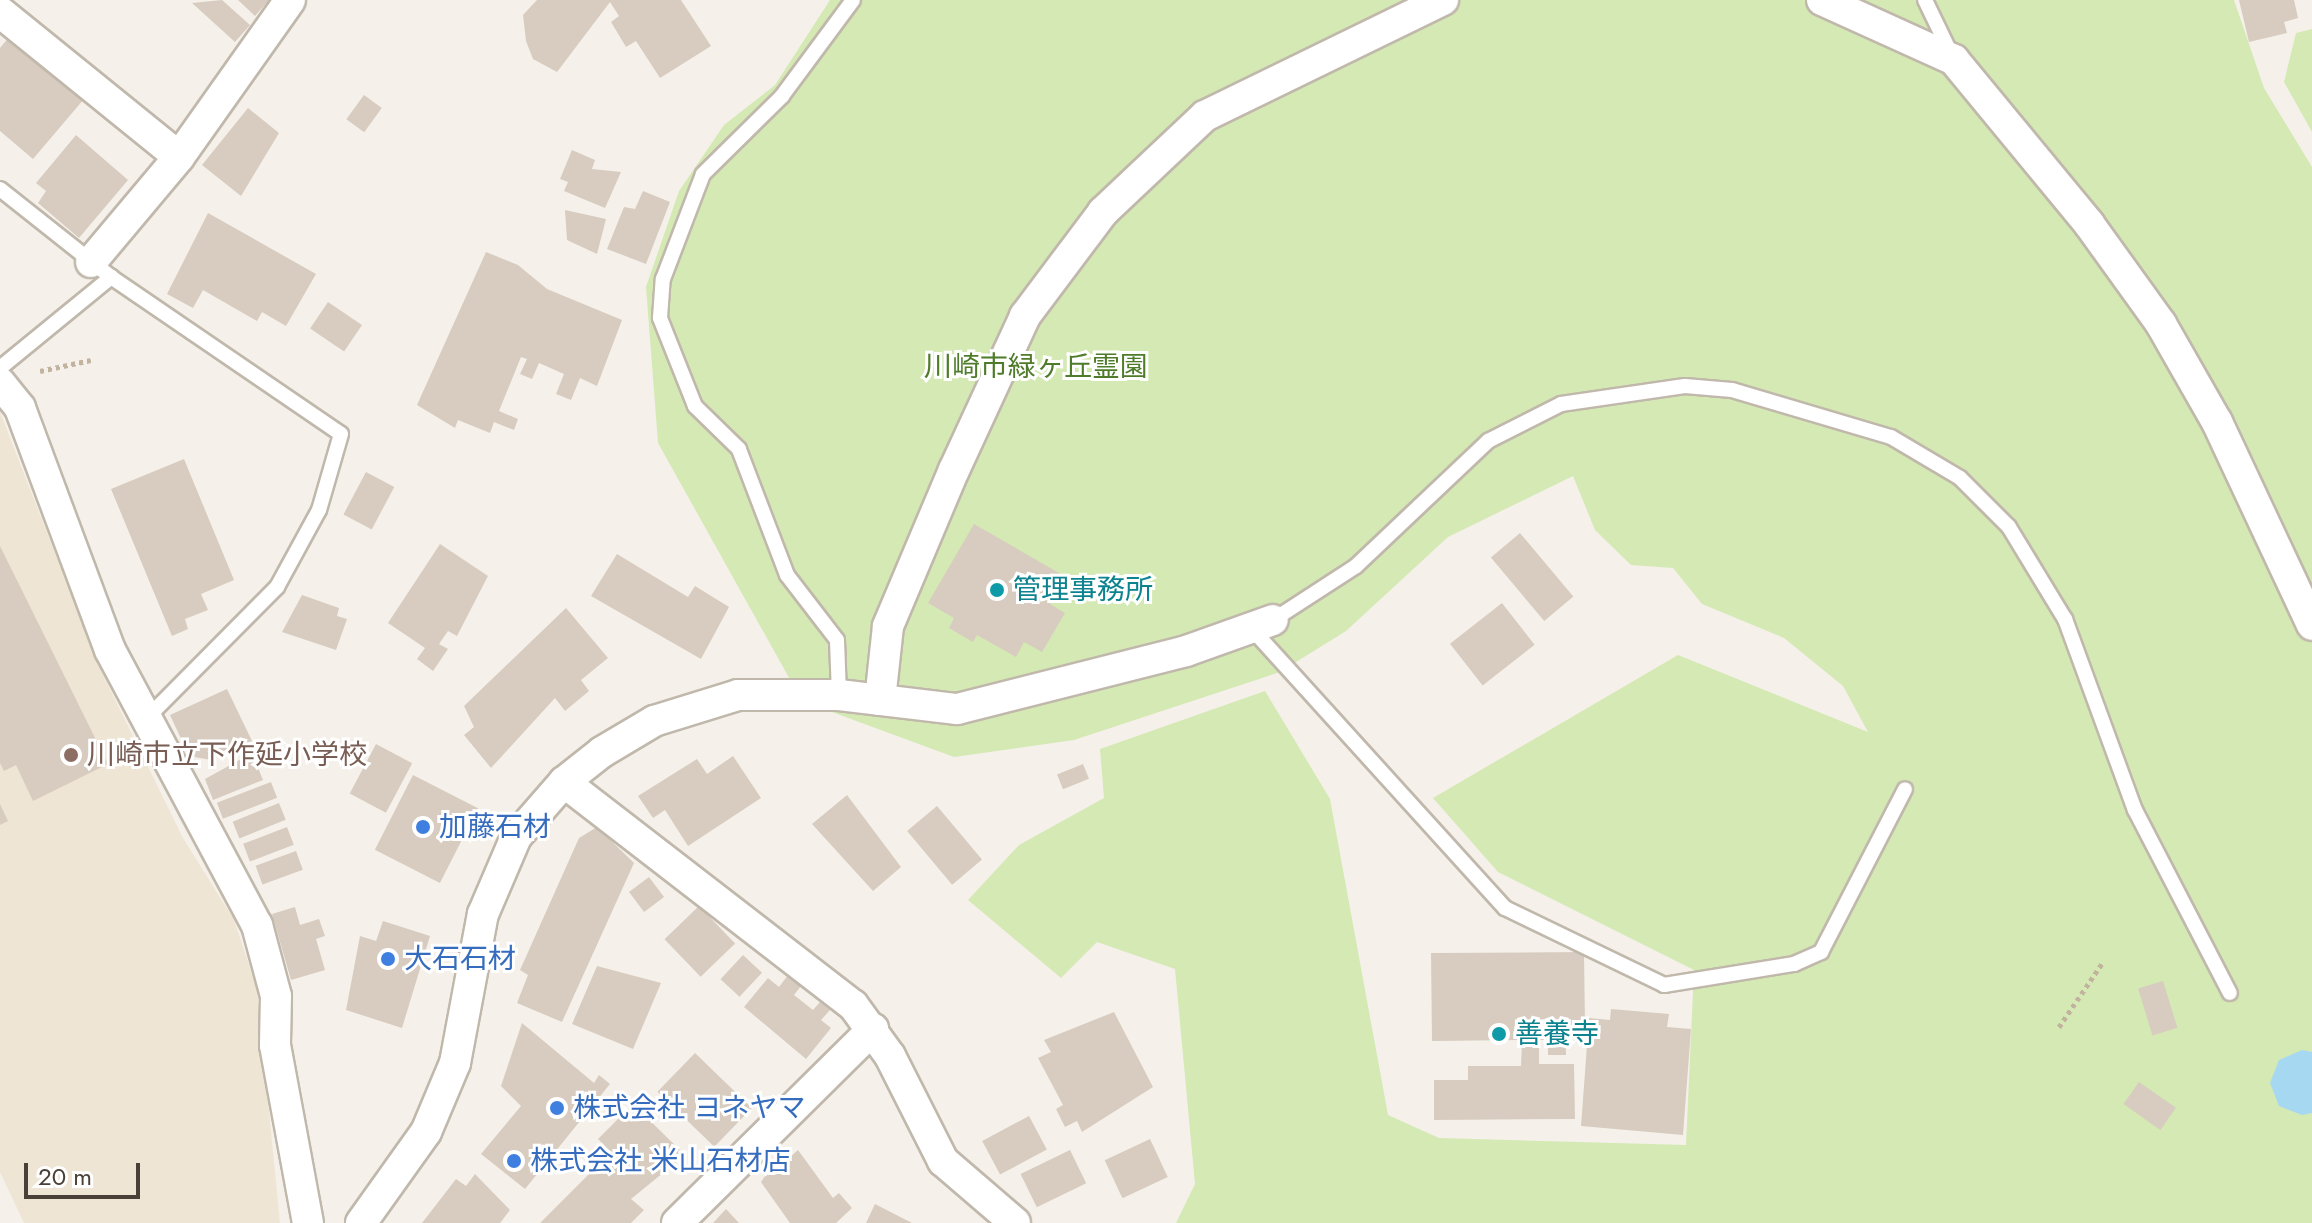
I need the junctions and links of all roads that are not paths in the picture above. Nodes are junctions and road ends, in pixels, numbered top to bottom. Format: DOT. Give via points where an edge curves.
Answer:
graph roads {
  1 [pos="290,0"];
  2 [pos="853,0"];
  3 [pos="1443,0"];
  4 [pos="1822,0"];
  5 [pos="1925,0"];
  6 [pos="0,12"];
  7 [pos="1954,60"];
  8 [pos="179,157"];
  9 [pos="0,189"];
  10 [pos="101,270"];
  11 [pos="0,368"];
  12 [pos="0,383"];
  13 [pos="1262,624"];
  14 [pos="2312,625"];
  15 [pos="839,695"];
  16 [pos="880,700"];
  17 [pos="149,716"];
  18 [pos="564,782"];
  19 [pos="1905,789"];
  20 [pos="2230,993"];
  21 [pos="873,1029"];
  22 [pos="308,1223"];
  23 [pos="361,1223"];
  24 [pos="677,1223"];
  25 [pos="1015,1223"];
  1 -- 8 [label="street"];
  2 -- 15 [label="lane" via="782,96 703,174 663,279 660,318 695,406 739,449 787,575 837,640"];
  3 -- 16 [label="street" via="1205,116 1103,212 1025,316 960,456 888,626"];
  4 -- 7 [label="street"];
  5 -- 7 [label="lane"];
  6 -- 8 [label="street"];
  7 -- 14 [label="street" via="2161,324 2217,422"];
  8 -- 10 [label="street"];
  9 -- 10 [label="lane"];
  10 -- 11 [label="lane"];
  10 -- 17 [label="lane" via="341,434 319,510 277,587"];
  12 -- 17 [label="street" via="20,408 110,650"];
  13 -- 16 [label="street" via="996,703 957,709"];
  13 -- 19 [label="lane" via="1505,908 1664,985 1794,964 1821,952"];
  13 -- 20 [label="lane" via="1356,566 1488,441 1561,404 1685,386 1732,390 1891,437 1960,478 2009,527 2065,619 2135,810"];
  15 -- 16 [label="street"];
  15 -- 18 [label="street" via="738,695 654,721"];
  17 -- 22 [label="street" via="257,925 276,996 275,1045"];
  18 -- 21 [label="street" via="853,1005"];
  18 -- 23 [label="street" via="516,837 483,914 455,1063 426,1132"];
  21 -- 24 [label="street"];
  21 -- 25 [label="street" via="943,1161"];
}
